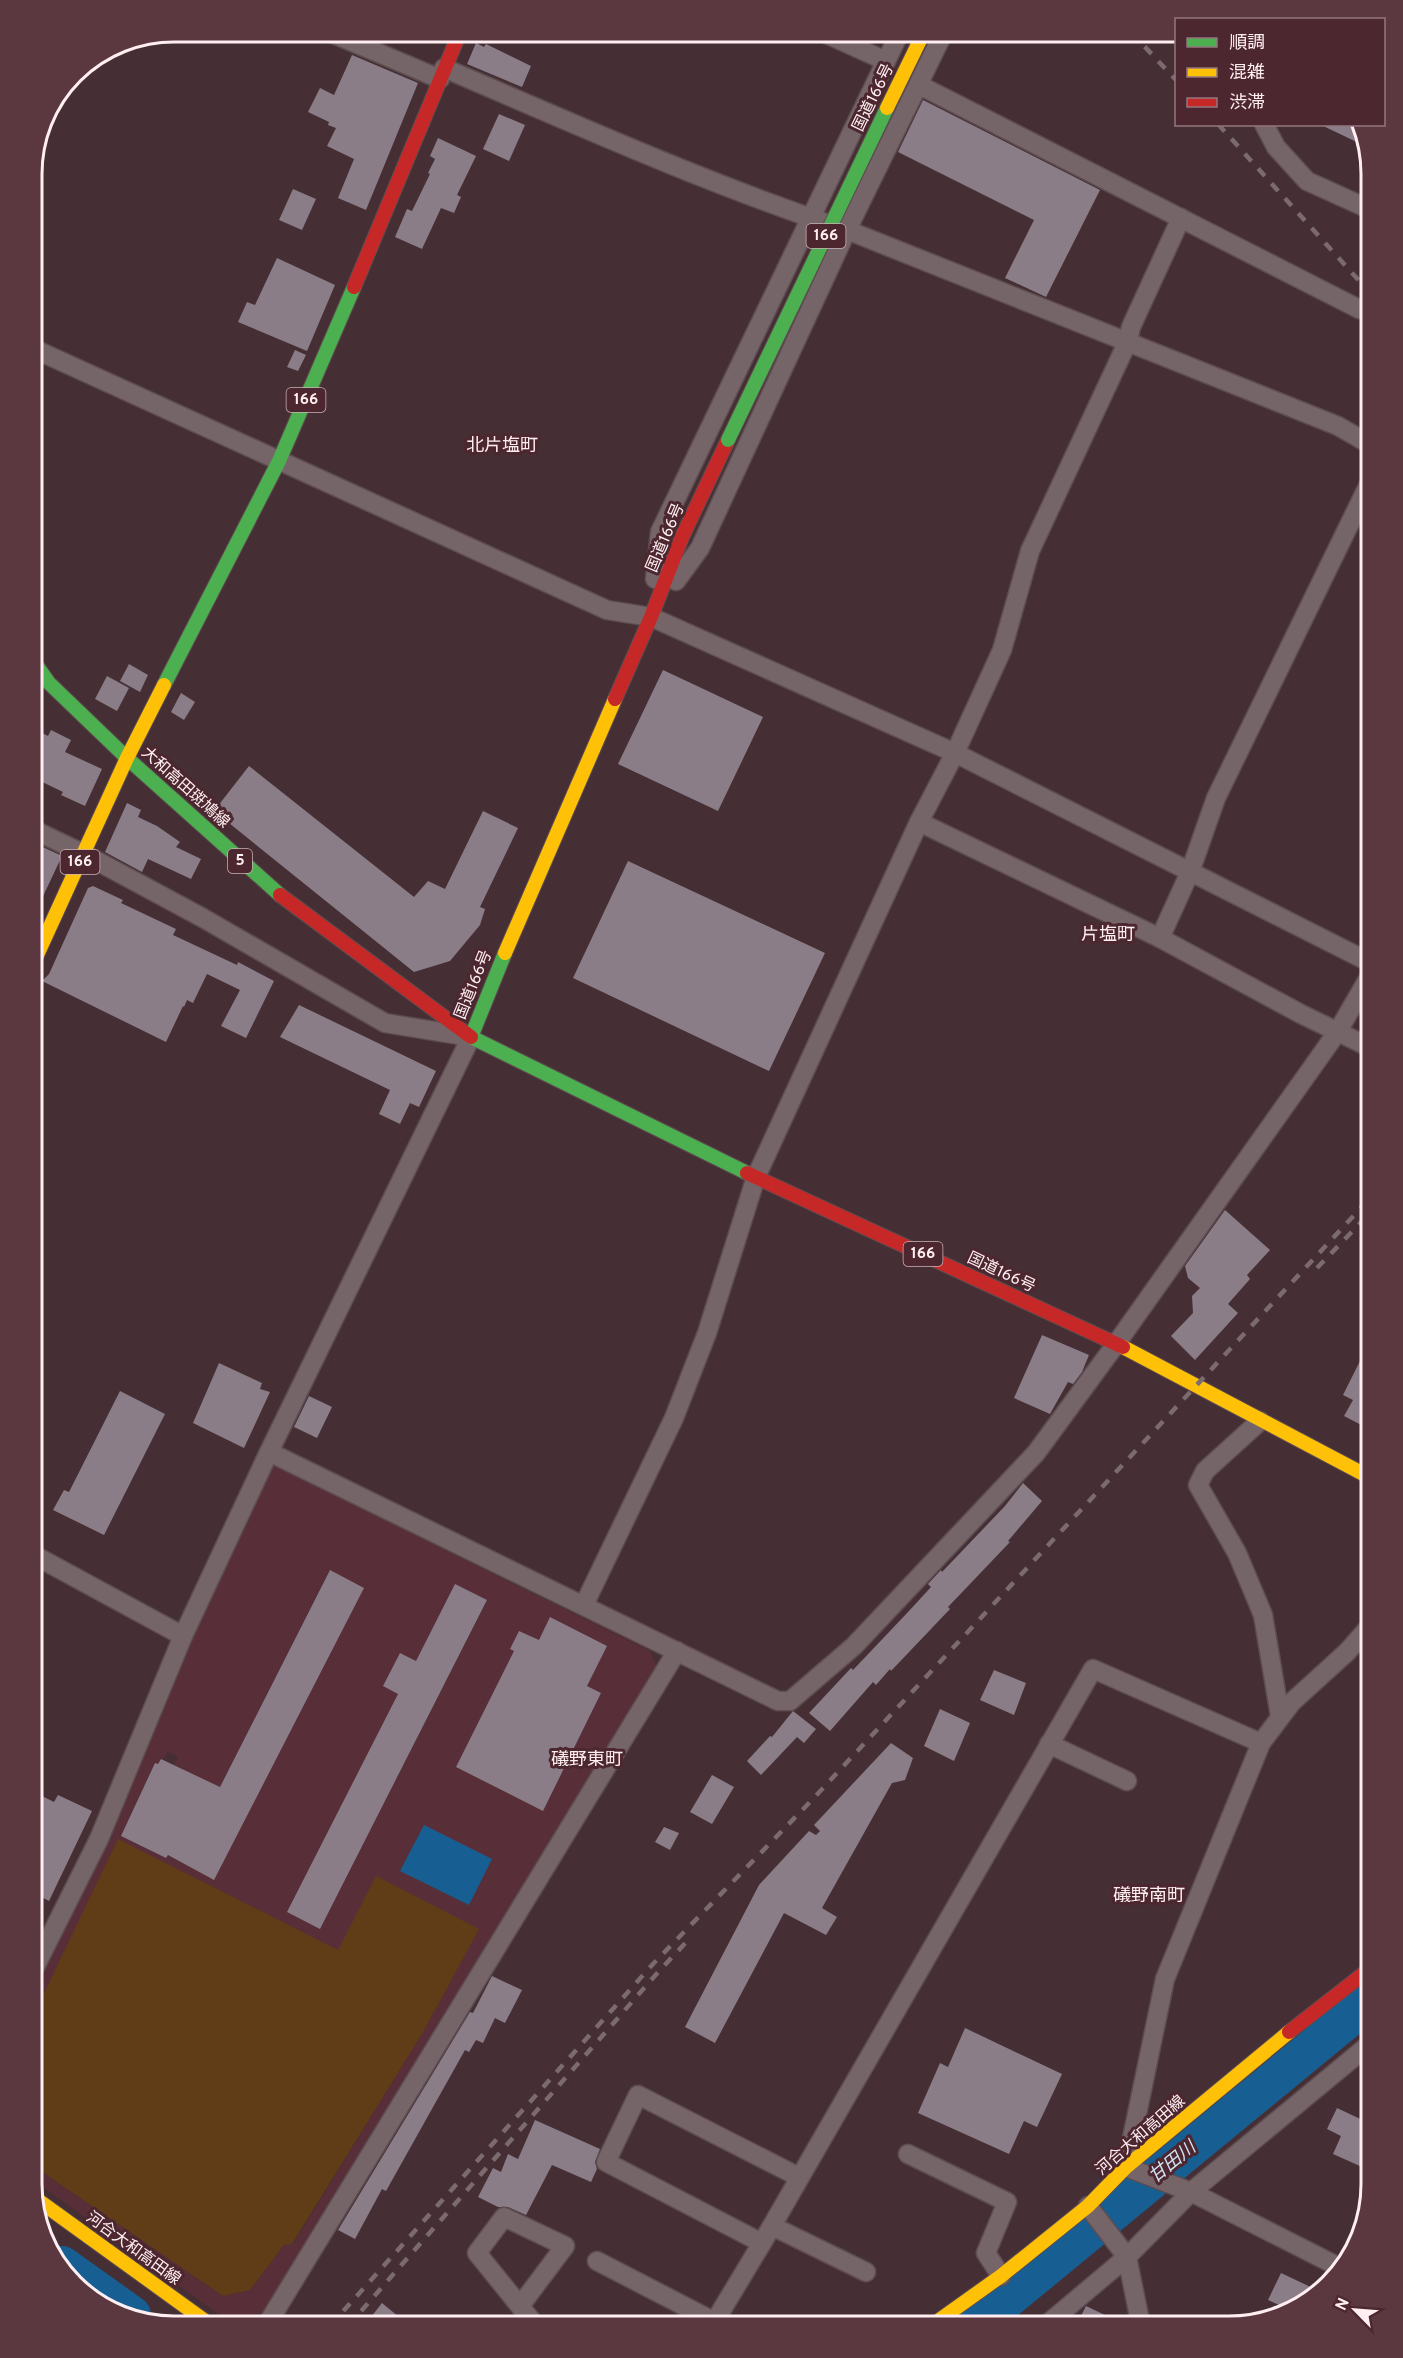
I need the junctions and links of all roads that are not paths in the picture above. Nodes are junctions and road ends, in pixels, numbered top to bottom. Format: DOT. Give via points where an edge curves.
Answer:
graph roads {
  1 [pos="356,42"];
  2 [pos="456,42"];
  3 [pos="844,42"];
  4 [pos="895,42"];
  5 [pos="919,42"];
  6 [pos="939,42"];
  7 [pos="886,61"];
  8 [pos="442,74"];
  9 [pos="919,85"];
  10 [pos="1265,126"];
  11 [pos="1361,205"];
  12 [pos="809,218"];
  13 [pos="1181,218"];
  14 [pos="847,230"];
  15 [pos="1361,309"];
  16 [pos="1128,341"];
  17 [pos="42,353"];
  18 [pos="1361,439"];
  19 [pos="279,461"];
  20 [pos="1361,501"];
  21 [pos="651,617"];
  22 [pos="42,673"];
  23 [pos="955,753"];
  24 [pos="127,758"];
  25 [pos="919,822"];
  26 [pos="42,834"];
  27 [pos="84,854"];
  28 [pos="1190,872"];
  29 [pos="1160,938"];
  30 [pos="42,944"];
  31 [pos="1361,958"];
  32 [pos="1361,991"];
  33 [pos="1338,1031"];
  34 [pos="471,1037"];
  35 [pos="1361,1043"];
  36 [pos="756,1177"];
  37 [pos="1116,1344"];
  38 [pos="1260,1421"];
  39 [pos="269,1452"];
  40 [pos="1361,1473"];
  41 [pos="42,1559"];
  42 [pos="584,1605"];
  43 [pos="183,1636"];
  44 [pos="1361,1636"];
  45 [pos="677,1651"];
  46 [pos="1280,1716"];
  47 [pos="1262,1743"];
  48 [pos="1049,1744"];
  49 [pos="1127,1781"];
  50 [pos="42,1953"];
  51 [pos="1361,1975"];
  52 [pos="1361,2055"];
  53 [pos="908,2154"];
  54 [pos="1126,2167"];
  55 [pos="799,2177"];
  56 [pos="1185,2190"];
  57 [pos="44,2204"];
  58 [pos="1091,2211"];
  59 [pos="772,2226"];
  60 [pos="762,2243"];
  61 [pos="1121,2250"];
  62 [pos="597,2261"];
  63 [pos="1334,2264"];
  64 [pos="866,2272"];
  65 [pos="1000,2276"];
  66 [pos="520,2306"];
  67 [pos="198,2316"];
  68 [pos="272,2316"];
  69 [pos="528,2316"];
  70 [pos="699,2316"];
  71 [pos="719,2316"];
  72 [pos="945,2316"];
  73 [pos="1055,2316"];
  74 [pos="1138,2316"];
  1 -- 8 [label="street"];
  2 -- 8 [label="main road, 166"];
  3 -- 7 [label="street"];
  4 -- 7 [label="street"];
  5 -- 21 [label="main road, 国道166号 / 166, bridge" via="682,537"];
  6 -- 9 [label="street"];
  7 -- 12 [label="street"];
  8 -- 12 [label="street"];
  8 -- 19 [label="main road, 166"];
  9 -- 13 [label="street"];
  9 -- 14 [label="street"];
  10 -- 11 [label="street" via="1276,147 1307,181"];
  12 -- 14 [label="street"];
  12 -- 21 [label="street" via="660,532"];
  13 -- 15 [label="street"];
  13 -- 16 [label="street"];
  14 -- 16 [label="street"];
  14 -- 21 [label="street" via="700,548"];
  16 -- 18 [label="street" via="1338,426"];
  16 -- 23 [label="street" via="1030,551 1002,650"];
  17 -- 19 [label="street"];
  19 -- 21 [label="street" via="607,610"];
  19 -- 24 [label="main road, 166"];
  20 -- 28 [label="street" via="1216,798"];
  21 -- 23 [label="street"];
  21 -- 34 [label="main road, 国道166号 / 166"];
  22 -- 24 [label="main road, 大和高田斑鳩線 / 5"];
  23 -- 25 [label="street"];
  23 -- 28 [label="street"];
  24 -- 27 [label="main road, 166"];
  24 -- 34 [label="main road, 大和高田斑鳩線 / 5" via="272,890"];
  25 -- 29 [label="street"];
  25 -- 36 [label="street"];
  26 -- 27 [label="street"];
  27 -- 30 [label="main road, 166"];
  27 -- 34 [label="street" via="385,1023"];
  28 -- 29 [label="street"];
  28 -- 31 [label="street"];
  29 -- 33 [label="street"];
  32 -- 33 [label="street"];
  33 -- 35 [label="street"];
  33 -- 37 [label="street"];
  34 -- 36 [label="main road, 国道166号 / 166"];
  34 -- 39 [label="street"];
  36 -- 37 [label="main road, 国道166号 / 166"];
  36 -- 42 [label="street" via="707,1333 674,1418"];
  37 -- 38 [label="main road, 国道166号 / 166"];
  37 -- 45 [label="street" via="1036,1453 854,1646 790,1701 778,1701"];
  38 -- 40 [label="main road, 国道166号 / 166"];
  38 -- 46 [label="street" via="1205,1472 1198,1485 1237,1553 1263,1615"];
  39 -- 42 [label="street"];
  39 -- 43 [label="street"];
  41 -- 43 [label="street"];
  42 -- 45 [label="street"];
  43 -- 50 [label="street" via="99,1839"];
  44 -- 46 [label="street"];
  45 -- 68 [label="street"];
  46 -- 47 [label="street"];
  47 -- 48 [label="street" via="1093,1669"];
  47 -- 54 [label="street" via="1165,1980"];
  48 -- 49 [label="street"];
  48 -- 55 [label="street"];
  51 -- 54 [label="main road, 河合大和高田線"];
  52 -- 56 [label="street"];
  53 -- 65 [label="street" via="1007,2202 986,2253"];
  54 -- 56 [label="street"];
  54 -- 58 [label="main road, 河合大和高田線"];
  55 -- 59 [label="street"];
  55 -- 60 [label="street" via="638,2095 606,2162"];
  56 -- 61 [label="street"];
  56 -- 63 [label="street"];
  57 -- 67 [label="main road, 河合大和高田線"];
  58 -- 61 [label="street"];
  58 -- 65 [label="main road, 河合大和高田線"];
  59 -- 60 [label="street"];
  59 -- 64 [label="street"];
  60 -- 71 [label="street"];
  61 -- 73 [label="street"];
  61 -- 74 [label="street"];
  62 -- 70 [label="street"];
  65 -- 72 [label="main road, 河合大和高田線"];
  66 -- 66 [label="street" via="477,2253 504,2217 565,2246"];
  66 -- 69 [label="street"];
}
